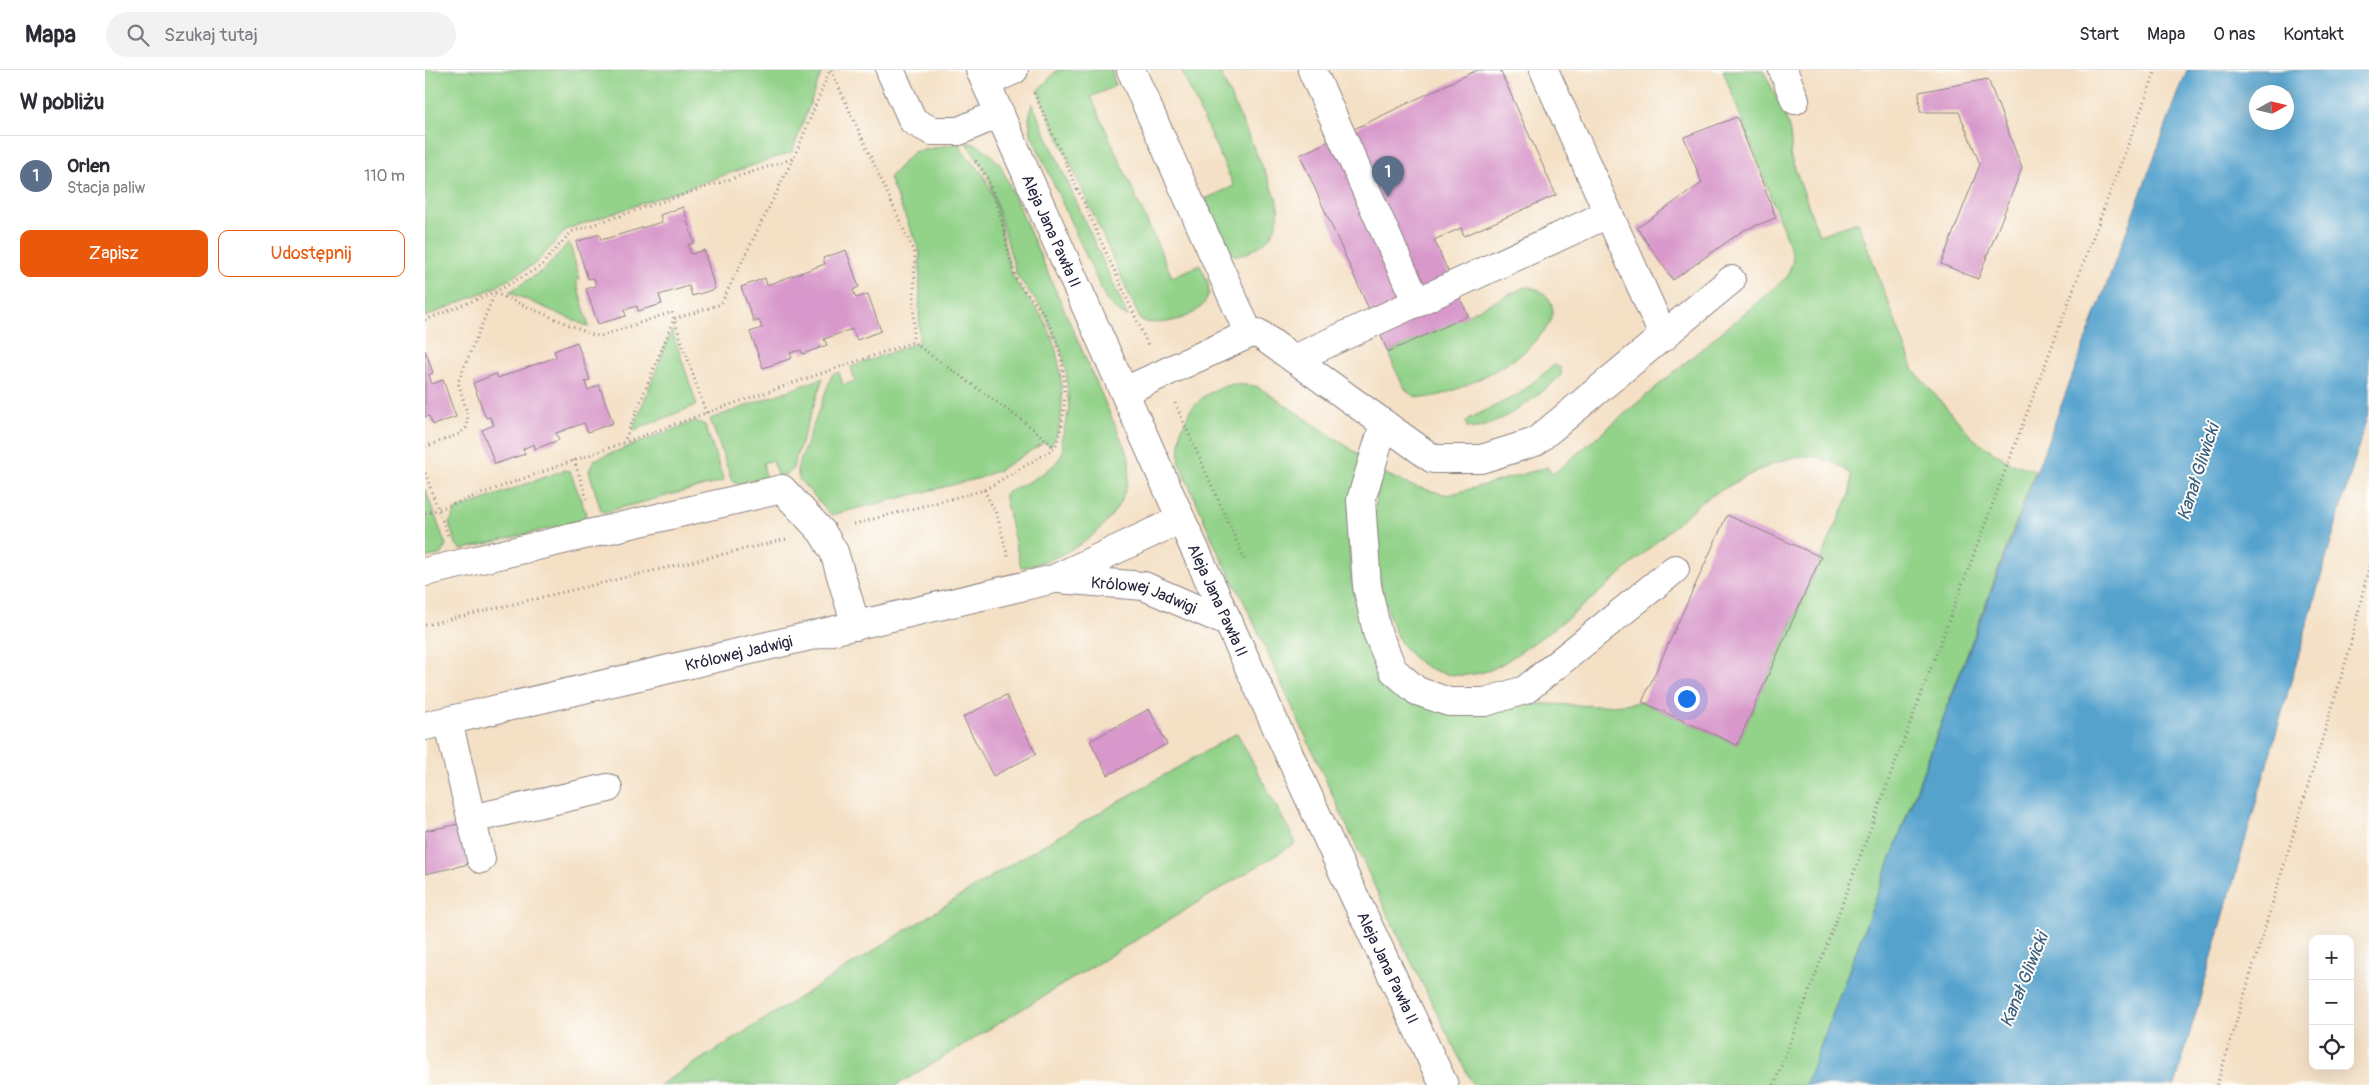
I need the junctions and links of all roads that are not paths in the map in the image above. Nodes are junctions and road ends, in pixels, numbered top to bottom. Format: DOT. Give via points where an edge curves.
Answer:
graph roads {
  1 [pos="890,70"];
  2 [pos="1131,70"];
  3 [pos="1312,70"];
  4 [pos="1544,70"];
  5 [pos="1783,70"];
  6 [pos="983,76"];
  7 [pos="1023,79"];
  8 [pos="1795,100"];
  9 [pos="1000,113"];
  10 [pos="1608,214"];
  11 [pos="1731,280"];
  12 [pos="1417,303"];
  13 [pos="1249,334"];
  14 [pos="1664,337"];
  15 [pos="1294,359"];
  16 [pos="1125,391"];
  17 [pos="1384,424"];
  18 [pos="1181,519"];
  19 [pos="1675,569"];
  20 [pos="425,572"];
  21 [pos="1053,579"];
  22 [pos="1229,623"];
  23 [pos="856,626"];
  24 [pos="437,724"];
  25 [pos="608,788"];
  26 [pos="471,819"];
  27 [pos="481,859"];
  28 [pos="1444,1085"];
  1 -- 9 [label="main road" via="913,121 932,131 959,131"];
  2 -- 13 [label="main road"];
  3 -- 12 [label="main road"];
  4 -- 10 [label="main road"];
  5 -- 8 [label="main road"];
  6 -- 7 [label="main road"];
  6 -- 9 [label="main road, Aleja Jana Pawła II"];
  9 -- 16 [label="main road, Aleja Jana Pawła II"];
  10 -- 12 [label="main road"];
  10 -- 14 [label="main road"];
  11 -- 14 [label="main road"];
  12 -- 15 [label="main road"];
  13 -- 15 [label="main road" via="1258,333"];
  13 -- 16 [label="main road"];
  14 -- 17 [label="main road" via="1535,442 1481,459 1433,459"];
  15 -- 17 [label="main road"];
  16 -- 18 [label="main road, Aleja Jana Pawła II"];
  17 -- 19 [label="main road" via="1361,500 1367,586 1377,632 1393,670 1417,692 1449,702 1485,702 1525,690"];
  18 -- 21 [label="main road, Królowej Jadwigi"];
  18 -- 22 [label="main road, Aleja Jana Pawła II"];
  20 -- 23 [label="main road" via="782,489 823,532 834,552"];
  21 -- 22 [label="main road, Królowej Jadwigi" via="1144,586"];
  21 -- 23 [label="main road, Królowej Jadwigi"];
  22 -- 28 [label="main road, Aleja Jana Pawła II"];
  23 -- 24 [label="main road, Królowej Jadwigi"];
  24 -- 26 [label="main road"];
  25 -- 26 [label="main road"];
  26 -- 27 [label="main road"];
}
